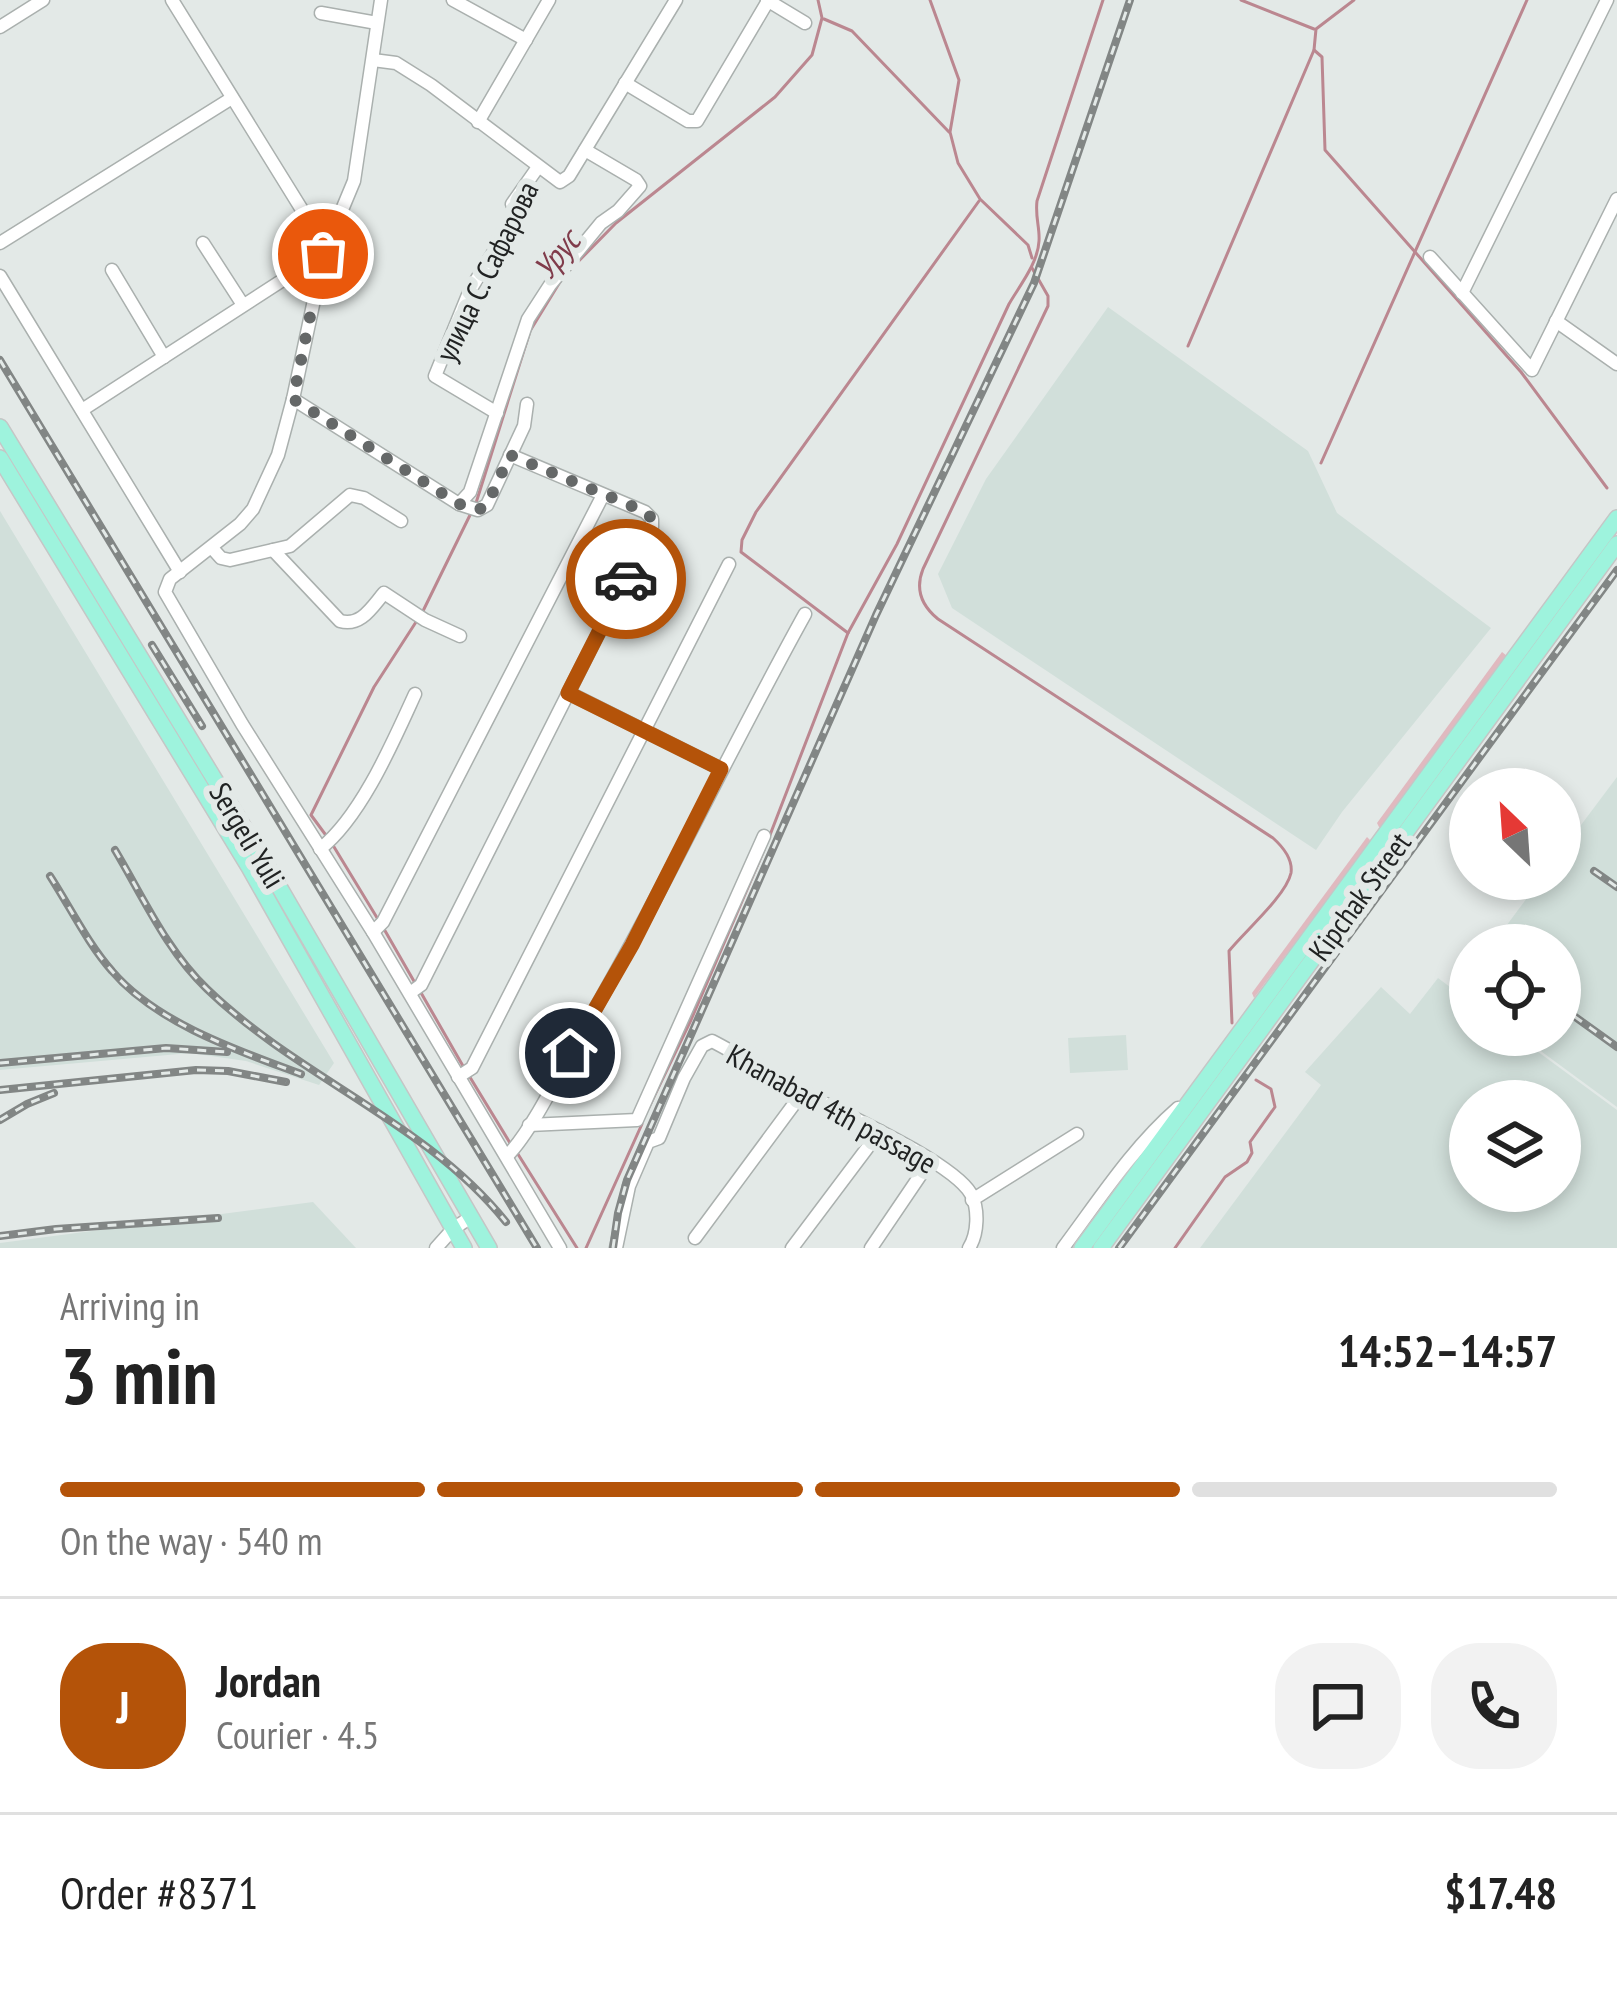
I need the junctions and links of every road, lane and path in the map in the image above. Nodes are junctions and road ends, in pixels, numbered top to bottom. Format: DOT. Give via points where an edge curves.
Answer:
graph roads {
  1 [pos="43,0"];
  2 [pos="172,0"];
  3 [pos="381,0"];
  4 [pos="453,0"];
  5 [pos="549,0"];
  6 [pos="676,0"];
  7 [pos="767,0"];
  8 [pos="1607,0"];
  9 [pos="321,14"];
  10 [pos="377,23"];
  11 [pos="805,23"];
  12 [pos="0,26"];
  13 [pos="526,40"];
  14 [pos="373,60"];
  15 [pos="625,83"];
  16 [pos="232,98"];
  17 [pos="478,122"];
  18 [pos="585,150"];
  19 [pos="538,166"];
  20 [pos="1617,200"];
  21 [pos="203,242"];
  22 [pos="0,243"];
  23 [pos="324,250"];
  24 [pos="1430,257"];
  25 [pos="112,270"];
  26 [pos="0,276"];
  27 [pos="1462,293"];
  28 [pos="243,305"];
  29 [pos="1556,321"];
  30 [pos="164,357"];
  31 [pos="1617,364"];
  32 [pos="293,399"];
  33 [pos="526,404"];
  34 [pos="82,410"];
  35 [pos="497,413"];
  36 [pos="0,428"];
  37 [pos="510,455"];
  38 [pos="0,458"];
  39 [pos="603,495"];
  40 [pos="468,507"];
  41 [pos="1616,517"];
  42 [pos="400,521"];
  43 [pos="1617,544"];
  44 [pos="212,548"];
  45 [pos="272,550"];
  46 [pos="729,564"];
  47 [pos="179,572"];
  48 [pos="805,614"];
  49 [pos="460,636"];
  50 [pos="568,693"];
  51 [pos="415,694"];
  52 [pos="643,729"];
  53 [pos="721,769"];
  54 [pos="764,836"];
  55 [pos="327,844"];
  56 [pos="378,928"];
  57 [pos="416,989"];
  58 [pos="1264,1014"];
  59 [pos="458,1077"];
  60 [pos="1204,1082"];
  61 [pos="802,1093"];
  62 [pos="529,1125"];
  63 [pos="880,1131"];
  64 [pos="1077,1134"];
  65 [pos="512,1151"];
  66 [pos="930,1161"];
  67 [pos="972,1200"];
  68 [pos="471,1217"];
  69 [pos="453,1229"];
  70 [pos="695,1238"];
  71 [pos="878,1246"];
  72 [pos="436,1248"];
  73 [pos="464,1248"];
  74 [pos="489,1248"];
  75 [pos="560,1248"];
  76 [pos="616,1248"];
  77 [pos="792,1248"];
  78 [pos="969,1248"];
  79 [pos="1063,1248"];
  80 [pos="1082,1248"];
  81 [pos="1101,1248"];
  1 -- 12 [label="street"];
  2 -- 16 [label="street"];
  3 -- 10 [label="street"];
  4 -- 13 [label="street"];
  5 -- 13 [label="street"];
  6 -- 15 [label="street"];
  7 -- 11 [label="street"];
  7 -- 15 [label="street" via="697,121"];
  8 -- 27 [label="street"];
  9 -- 10 [label="street"];
  10 -- 14 [label="street"];
  13 -- 17 [label="street"];
  14 -- 17 [label="street, улица С. Сафарова" via="395,64"];
  14 -- 23 [label="street" via="354,181"];
  15 -- 18 [label="street"];
  16 -- 22 [label="street"];
  16 -- 23 [label="street"];
  17 -- 19 [label="street, улица С. Сафарова"];
  18 -- 19 [label="street, улица С. Сафарова" via="565,181"];
  18 -- 35 [label="street" via="640,186 528,319"];
  19 -- 35 [label="street, улица С. Сафарова" via="512,204 520,210 470,290 435,376"];
  20 -- 29 [label="street"];
  21 -- 28 [label="street"];
  23 -- 28 [label="street"];
  23 -- 32 [label="street"];
  24 -- 27 [label="street"];
  25 -- 30 [label="street"];
  26 -- 34 [label="street"];
  27 -- 29 [label="street" via="1532,370"];
  28 -- 30 [label="street"];
  29 -- 31 [label="street"];
  30 -- 34 [label="street"];
  32 -- 40 [label="street"];
  32 -- 44 [label="street" via="267,483"];
  33 -- 37 [label="street"];
  34 -- 47 [label="street"];
  35 -- 40 [label="street"];
  36 -- 68 [label="main road, Sergeli Yuli"];
  37 -- 39 [label="street"];
  37 -- 40 [label="street" via="487,505"];
  38 -- 69 [label="main road, Sergeli Yuli" via="249,867"];
  39 -- 50 [label="street" via="646,512 653,523"];
  39 -- 56 [label="street"];
  41 -- 58 [label="main road, Kipchak Street"];
  42 -- 45 [label="street" via="350,495 290,546"];
  43 -- 58 [label="main road, Kipchak Street"];
  44 -- 45 [label="street" via="230,560"];
  44 -- 47 [label="street"];
  45 -- 49 [label="street" via="340,621 358,620 384,593"];
  46 -- 52 [label="street"];
  47 -- 55 [label="street" via="167,583 168,599"];
  48 -- 53 [label="street"];
  50 -- 52 [label="street"];
  50 -- 57 [label="street"];
  51 -- 55 [label="street" via="390,750"];
  52 -- 53 [label="street"];
  52 -- 59 [label="street" via="472,1068"];
  53 -- 62 [label="street"];
  54 -- 62 [label="street" via="637,1120"];
  55 -- 56 [label="street"];
  56 -- 57 [label="street"];
  57 -- 59 [label="street"];
  58 -- 60 [label="main road, Kipchak Street"];
  58 -- 81 [label="main road, Kipchak Street"];
  59 -- 65 [label="street"];
  60 -- 79 [label="street" via="1155,1128"];
  60 -- 80 [label="main road, Kipchak Street"];
  61 -- 63 [label="street, Khanabad 4th passage"];
  61 -- 70 [label="street"];
  61 -- 76 [label="street, Khanabad 4th passage" via="712,1041 702,1046 629,1186"];
  62 -- 65 [label="street"];
  63 -- 66 [label="street, Khanabad 4th passage"];
  63 -- 77 [label="street"];
  64 -- 67 [label="street"];
  65 -- 75 [label="street"];
  66 -- 67 [label="street, Khanabad 4th passage"];
  66 -- 71 [label="street"];
  67 -- 78 [label="street" via="977,1226"];
  68 -- 69 [label="street"];
  68 -- 74 [label="main road, Sergeli Yuli"];
  69 -- 72 [label="street"];
  69 -- 73 [label="main road, Sergeli Yuli"];
}
